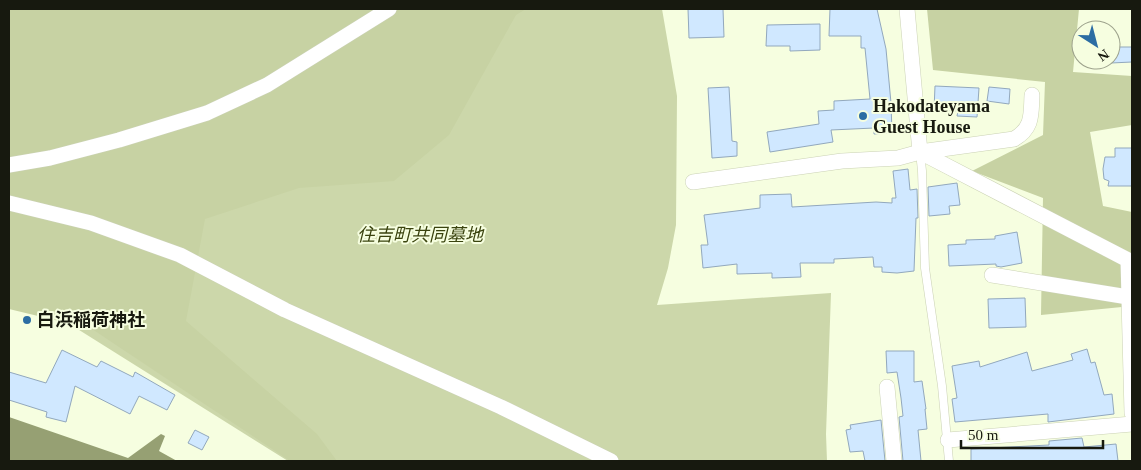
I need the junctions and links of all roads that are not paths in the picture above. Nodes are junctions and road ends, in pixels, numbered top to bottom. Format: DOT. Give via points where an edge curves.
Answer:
graph roads {
  1 [pos="389,9"];
  2 [pos="907,9"];
  3 [pos="1032,95"];
  4 [pos="920,152"];
  5 [pos="9,165"];
  6 [pos="693,182"];
  7 [pos="9,203"];
  8 [pos="992,275"];
  9 [pos="1128,297"];
  10 [pos="1131,323"];
  11 [pos="887,387"];
  12 [pos="1132,412"];
  13 [pos="1132,424"];
  14 [pos="948,440"];
  15 [pos="611,461"];
  16 [pos="894,461"];
  17 [pos="949,461"];
  1 -- 5 [label="street" via="267,85 207,114 50,158"];
  2 -- 4 [label="street"];
  3 -- 4 [label="street" via="1031,119 1023,134"];
  4 -- 6 [label="street" via="898,158 842,162"];
  4 -- 9 [label="street" via="1128,260"];
  4 -- 14 [label="lane" via="925,268"];
  7 -- 15 [label="street" via="91,223 180,255 285,310 501,407"];
  8 -- 9 [label="street"];
  9 -- 10 [label="street"];
  10 -- 12 [label="street"];
  11 -- 16 [label="street"];
  13 -- 14 [label="street"];
  14 -- 17 [label="lane"];
}
